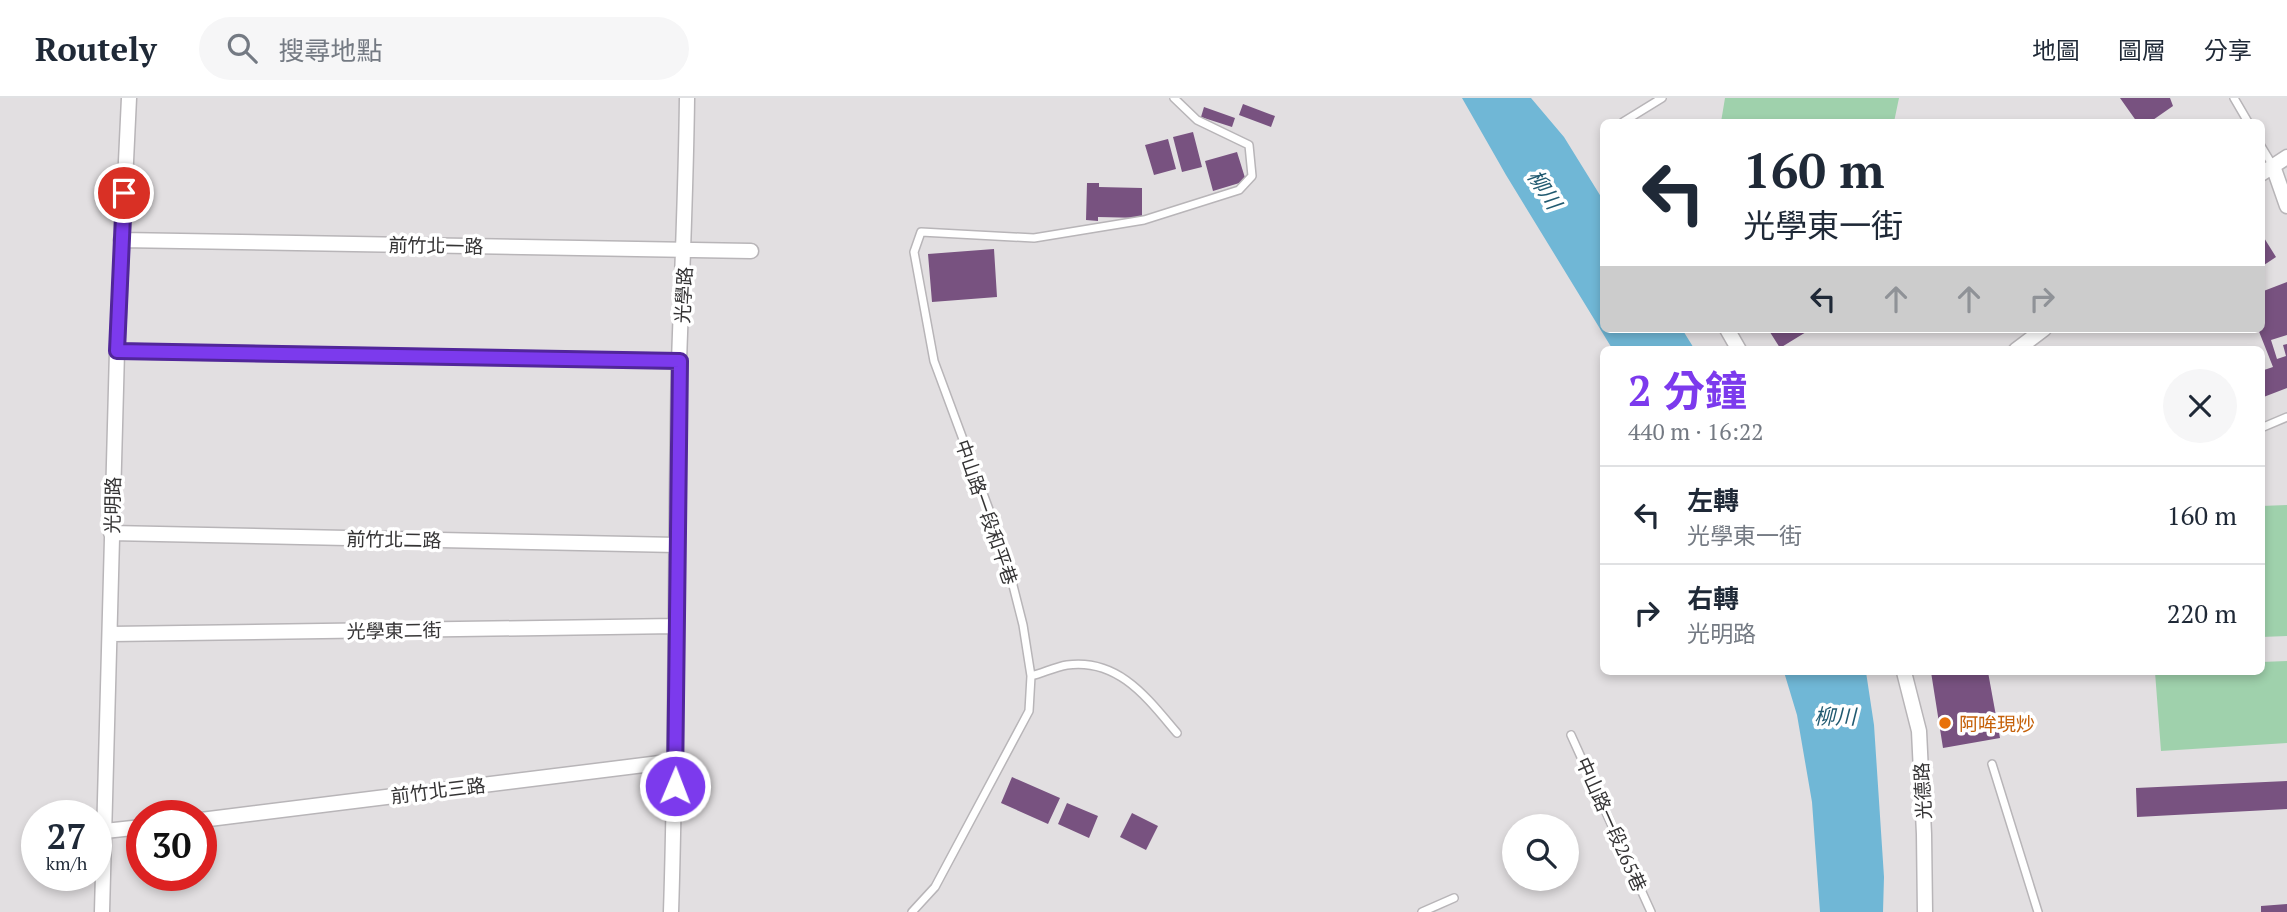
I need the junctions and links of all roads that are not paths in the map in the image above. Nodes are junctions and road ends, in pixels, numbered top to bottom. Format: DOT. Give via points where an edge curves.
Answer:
graph roads {
  1 [pos="129,98"];
  2 [pos="687,98"];
  3 [pos="1174,98"];
  4 [pos="1662,98"];
  5 [pos="2234,98"];
  6 [pos="1628,119"];
  7 [pos="2246,119"];
  8 [pos="2287,157"];
  9 [pos="2267,170"];
  10 [pos="2287,206"];
  11 [pos="121,240"];
  12 [pos="685,249"];
  13 [pos="751,251"];
  14 [pos="2039,333"];
  15 [pos="2021,346"];
  16 [pos="117,351"];
  17 [pos="680,361"];
  18 [pos="2287,416"];
  19 [pos="2265,426"];
  20 [pos="111,533"];
  21 [pos="677,545"];
  22 [pos="676,626"];
  23 [pos="111,634"];
  24 [pos="1905,675"];
  25 [pos="1031,676"];
  26 [pos="1177,733"];
  27 [pos="1572,735"];
  28 [pos="676,761"];
  29 [pos="1992,764"];
  30 [pos="106,800"];
  31 [pos="217,818"];
  32 [pos="103,891"];
  33 [pos="1454,898"];
  34 [pos="102,912"];
  35 [pos="671,912"];
  36 [pos="912,912"];
  37 [pos="1422,912"];
  38 [pos="1651,912"];
  39 [pos="1925,912"];
  40 [pos="2038,912"];
  1 -- 11 [label="street, 光明路"];
  2 -- 12 [label="street, 光學路"];
  3 -- 25 [label="lane, 中山路一段和平巷" via="1197,120 1249,145 1252,176 1239,190 1144,220 1034,238 921,232 914,253 934,361 1003,550"];
  4 -- 6 [label="lane"];
  5 -- 7 [label="lane"];
  8 -- 9 [label="street"];
  9 -- 10 [label="street"];
  11 -- 12 [label="street, 前竹北一路"];
  11 -- 16 [label="street, 光明路"];
  12 -- 13 [label="street, 前竹北一路"];
  12 -- 17 [label="street, 光學路"];
  14 -- 15 [label="street"];
  16 -- 17 [label="street"];
  16 -- 20 [label="street, 光明路"];
  17 -- 21 [label="street, 光學路"];
  18 -- 19 [label="lane"];
  20 -- 21 [label="street, 前竹北二路"];
  20 -- 23 [label="street, 光明路"];
  21 -- 22 [label="street, 光學路"];
  22 -- 23 [label="street, 光學東二街"];
  22 -- 28 [label="street, 光學路"];
  23 -- 30 [label="street, 光明路"];
  24 -- 39 [label="street, 光德路" via="1919,732"];
  25 -- 26 [label="lane" via="1068,665 1101,667 1136,685"];
  25 -- 36 [label="lane, 中山路一段和平巷" via="1029,711 935,887"];
  27 -- 38 [label="lane, 中山路一段265巷"];
  28 -- 31 [label="street, 前竹北三路"];
  28 -- 35 [label="street, 光學路"];
  29 -- 40 [label="lane"];
  32 -- 34 [label="street, 光明路"];
  33 -- 37 [label="lane"];
}
